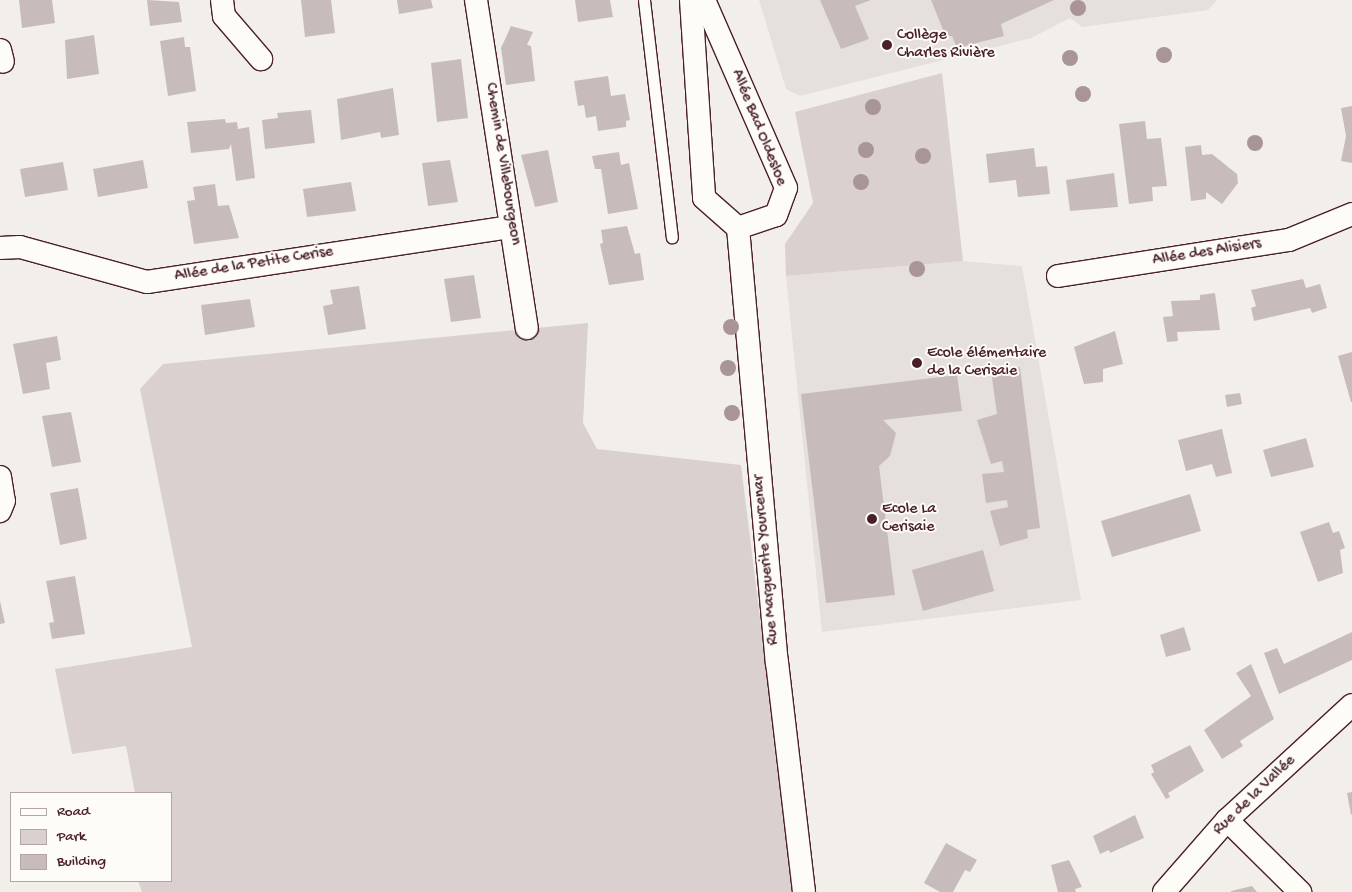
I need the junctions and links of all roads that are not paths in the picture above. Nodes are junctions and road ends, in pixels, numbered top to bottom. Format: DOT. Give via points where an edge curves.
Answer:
graph roads {
  1 [pos="222,0"];
  2 [pos="476,0"];
  3 [pos="644,0"];
  4 [pos="691,0"];
  5 [pos="704,0"];
  6 [pos="261,59"];
  7 [pos="1352,214"];
  8 [pos="511,227"];
  9 [pos="738,228"];
  10 [pos="672,237"];
  11 [pos="0,248"];
  12 [pos="1058,276"];
  13 [pos="527,328"];
  14 [pos="0,478"];
  15 [pos="0,511"];
  16 [pos="1352,705"];
  17 [pos="1227,820"];
  18 [pos="804,892"];
  19 [pos="1164,892"];
  20 [pos="1300,892"];
  1 -- 6 [label="street" via="224,16"];
  2 -- 8 [label="street, Chemin de Villebourgeon"];
  3 -- 10 [label="lane"];
  4 -- 9 [label="street" via="704,198"];
  5 -- 9 [label="street, Allée Bad Oldesloe" via="786,188 776,215"];
  7 -- 12 [label="street, Allée des Alisiers" via="1289,240"];
  8 -- 11 [label="street, Allée de la Petite Cerise" via="147,282 20,247"];
  8 -- 13 [label="street, Chemin de Villebourgeon"];
  9 -- 18 [label="street, Rue Marguerite Yourcenar" via="776,652"];
  14 -- 15 [label="street" via="4,501"];
  16 -- 17 [label="street, Rue de la Vallée"];
  17 -- 19 [label="street, Rue de la Vallée"];
  17 -- 20 [label="street"];
}
